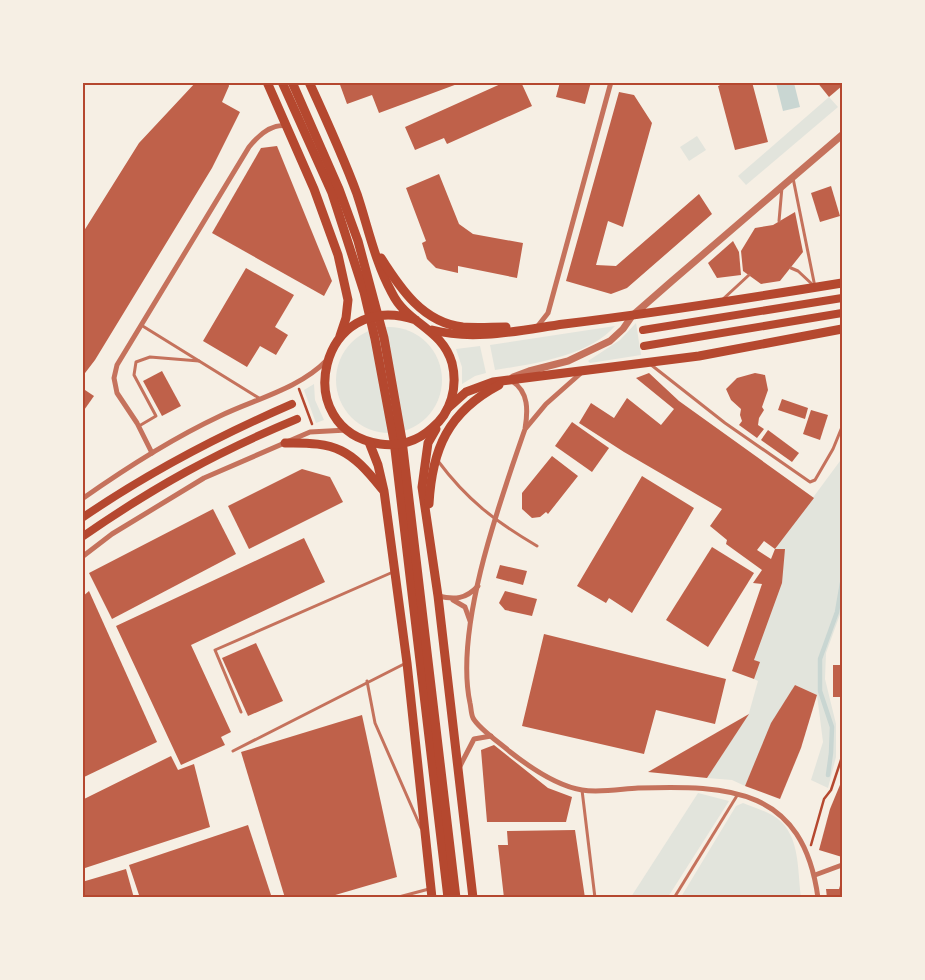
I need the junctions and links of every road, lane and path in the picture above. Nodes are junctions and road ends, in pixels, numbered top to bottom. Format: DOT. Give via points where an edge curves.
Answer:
graph roads {
  1 [pos="267,82"];
  2 [pos="282,82"];
  3 [pos="292,82"];
  4 [pos="309,82"];
  5 [pos="611,82"];
  6 [pos="287,126"];
  7 [pos="842,135"];
  8 [pos="793,177"];
  9 [pos="782,187"];
  10 [pos="779,221"];
  11 [pos="353,242"];
  12 [pos="374,247"];
  13 [pos="790,268"];
  14 [pos="748,275"];
  15 [pos="842,283"];
  16 [pos="816,287"];
  17 [pos="842,298"];
  18 [pos="718,304"];
  19 [pos="842,313"];
  20 [pos="632,316"];
  21 [pos="416,320"];
  22 [pos="141,325"];
  23 [pos="535,328"];
  24 [pos="842,329"];
  25 [pos="430,330"];
  26 [pos="643,330"];
  27 [pos="340,337"];
  28 [pos="644,346"];
  29 [pos="327,360"];
  30 [pos="198,361"];
  31 [pos="649,364"];
  32 [pos="581,373"];
  33 [pos="510,379"];
  34 [pos="297,382"];
  35 [pos="259,398"];
  36 [pos="292,404"];
  37 [pos="448,408"];
  38 [pos="297,419"];
  39 [pos="439,422"];
  40 [pos="139,426"];
  41 [pos="842,427"];
  42 [pos="526,429"];
  43 [pos="348,430"];
  44 [pos="315,432"];
  45 [pos="369,442"];
  46 [pos="285,443"];
  47 [pos="428,443"];
  48 [pos="152,453"];
  49 [pos="435,458"];
  50 [pos="384,491"];
  51 [pos="82,499"];
  52 [pos="428,517"];
  53 [pos="82,518"];
  54 [pos="495,521"];
  55 [pos="82,537"];
  56 [pos="537,546"];
  57 [pos="82,557"];
  58 [pos="394,571"];
  59 [pos="478,585"];
  60 [pos="438,596"];
  61 [pos="448,598"];
  62 [pos="471,627"];
  63 [pos="422,639"];
  64 [pos="407,663"];
  65 [pos="367,682"];
  66 [pos="241,712"];
  67 [pos="491,736"];
  68 [pos="233,751"];
  69 [pos="842,757"];
  70 [pos="458,769"];
  71 [pos="582,790"];
  72 [pos="738,793"];
  73 [pos="425,836"];
  74 [pos="808,856"];
  75 [pos="842,865"];
  76 [pos="815,875"];
  77 [pos="432,893"];
  78 [pos="395,898"];
  79 [pos="448,898"];
  80 [pos="456,898"];
  81 [pos="473,898"];
  82 [pos="595,898"];
  83 [pos="674,898"];
  84 [pos="818,898"];
  1 -- 6 [label="main road"];
  2 -- 11 [label="main road"];
  3 -- 11 [label="main road" via="326,155"];
  4 -- 12 [label="main road" via="338,146"];
  5 -- 23 [label="street" via="548,313"];
  6 -- 22 [label="street" via="268,130 249,147"];
  6 -- 27 [label="main road" via="338,256 348,300"];
  7 -- 8 [label="street"];
  8 -- 9 [label="street"];
  8 -- 16 [label="lane"];
  9 -- 10 [label="lane"];
  9 -- 20 [label="street"];
  11 -- 63 [label="main road" via="384,338 402,440"];
  12 -- 21 [label="main road" via="394,298"];
  12 -- 23 [label="main road" via="405,294 440,320 462,327"];
  13 -- 16 [label="lane"];
  14 -- 18 [label="lane"];
  15 -- 16 [label="main road"];
  16 -- 18 [label="main road"];
  17 -- 26 [label="main road"];
  18 -- 20 [label="main road"];
  19 -- 28 [label="main road"];
  20 -- 23 [label="main road"];
  20 -- 33 [label="street" via="610,341 590,352"];
  21 -- 25 [label="main road"];
  21 -- 27 [label="main road" via="401,315 378,315 364,319"];
  22 -- 30 [label="lane"];
  22 -- 40 [label="street" via="117,365 114,378 117,393"];
  23 -- 25 [label="main road" via="485,335"];
  24 -- 31 [label="main road"];
  25 -- 37 [label="main road" via="445,347 453,367"];
  27 -- 29 [label="main road"];
  29 -- 34 [label="street"];
  29 -- 43 [label="main road" via="324,385 327,398 338,421"];
  30 -- 35 [label="lane"];
  30 -- 40 [label="lane" via="150,357 136,362 134,375 156,416"];
  31 -- 32 [label="main road"];
  31 -- 41 [label="lane" via="725,423 810,482 823,467"];
  32 -- 33 [label="main road"];
  32 -- 42 [label="street" via="546,404"];
  33 -- 37 [label="main road" via="466,392"];
  33 -- 42 [label="street" via="522,390 526,400"];
  33 -- 49 [label="main road" via="475,399 455,419"];
  34 -- 35 [label="street"];
  34 -- 44 [label="path"];
  35 -- 48 [label="street"];
  36 -- 53 [label="main road" via="184,454"];
  37 -- 39 [label="main road"];
  38 -- 55 [label="main road" via="240,442 194,466 137,499"];
  39 -- 45 [label="main road" via="424,435 406,443"];
  39 -- 47 [label="main road"];
  40 -- 48 [label="street"];
  42 -- 54 [label="street"];
  43 -- 44 [label="street"];
  43 -- 45 [label="main road"];
  44 -- 46 [label="street"];
  45 -- 50 [label="main road"];
  46 -- 50 [label="main road" via="313,442 347,452 363,465"];
  46 -- 57 [label="street" via="204,478 112,534"];
  47 -- 49 [label="lane"];
  47 -- 52 [label="main road" via="422,487"];
  48 -- 51 [label="street"];
  49 -- 52 [label="main road"];
  49 -- 54 [label="lane" via="477,507"];
  50 -- 58 [label="main road"];
  52 -- 60 [label="main road"];
  54 -- 56 [label="lane"];
  54 -- 59 [label="street"];
  58 -- 64 [label="main road"];
  58 -- 66 [label="lane" via="215,650"];
  59 -- 61 [label="street" via="465,597"];
  59 -- 62 [label="street"];
  60 -- 61 [label="street"];
  60 -- 70 [label="main road"];
  61 -- 62 [label="street" via="465,606"];
  62 -- 67 [label="street" via="466,686 473,718"];
  63 -- 79 [label="main road"];
  63 -- 80 [label="main road"];
  64 -- 65 [label="lane"];
  64 -- 73 [label="main road"];
  65 -- 68 [label="lane"];
  65 -- 73 [label="lane" via="375,723"];
  67 -- 70 [label="street" via="474,739"];
  67 -- 71 [label="street" via="541,772"];
  69 -- 74 [label="path" via="831,790 824,799"];
  70 -- 81 [label="main road"];
  71 -- 72 [label="street" via="691,787"];
  71 -- 82 [label="lane"];
  72 -- 74 [label="street" via="788,821"];
  72 -- 83 [label="lane"];
  73 -- 77 [label="main road"];
  74 -- 76 [label="street"];
  75 -- 76 [label="street"];
  76 -- 84 [label="street"];
  77 -- 78 [label="lane"];
}
